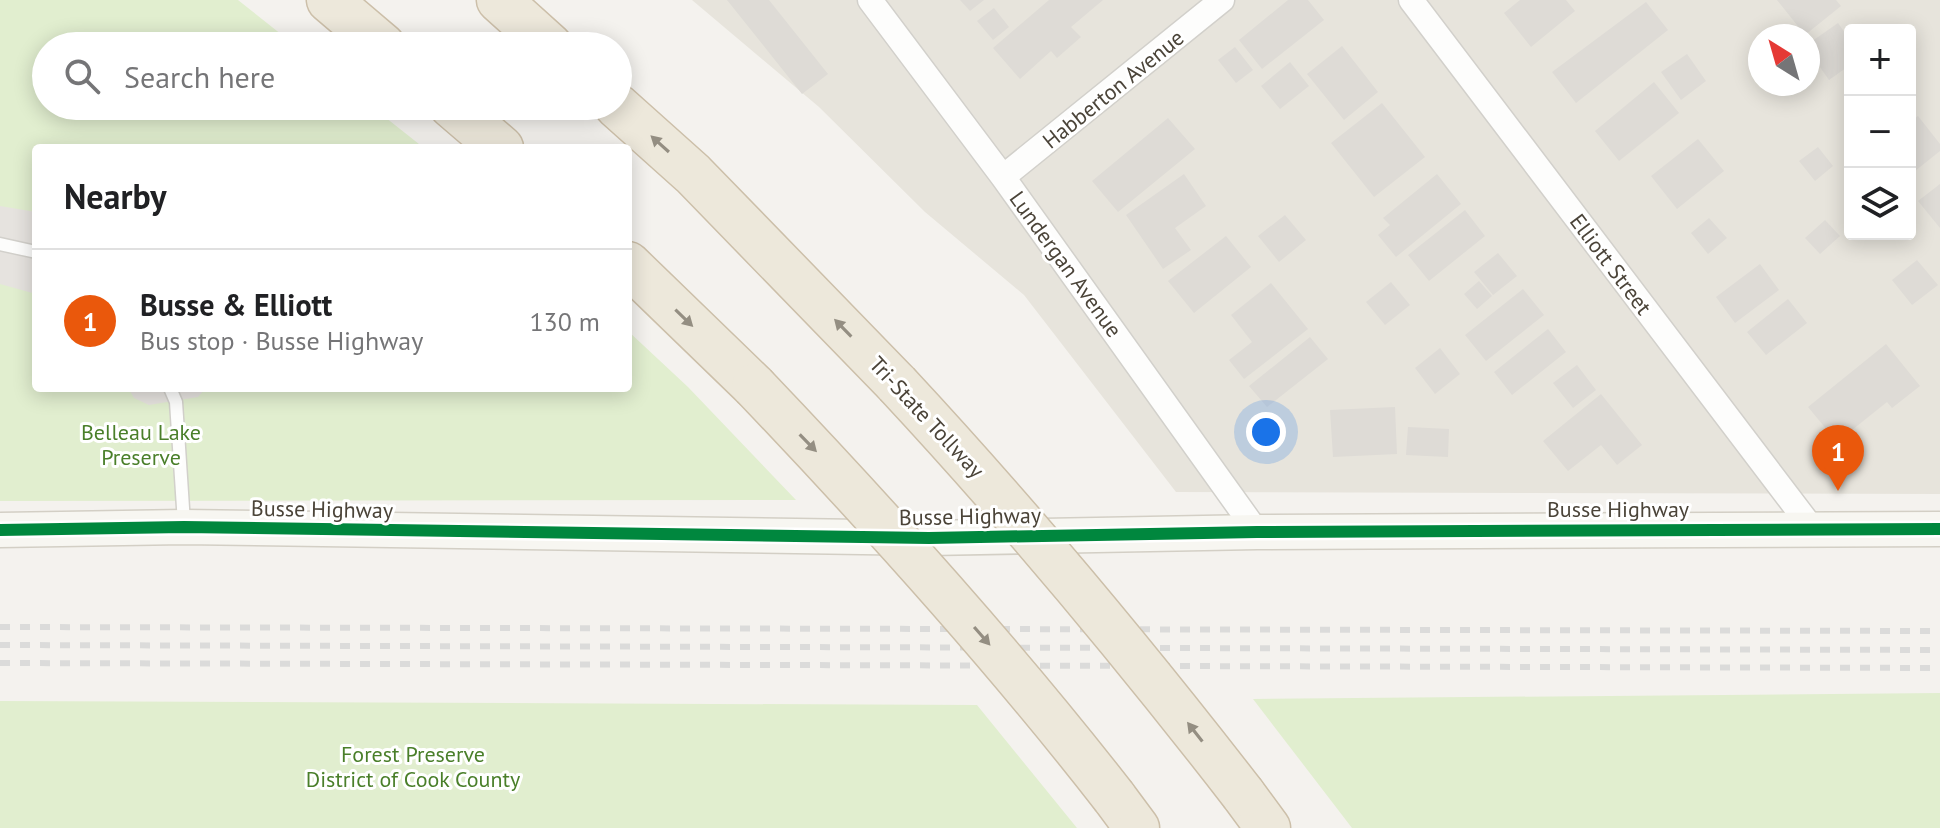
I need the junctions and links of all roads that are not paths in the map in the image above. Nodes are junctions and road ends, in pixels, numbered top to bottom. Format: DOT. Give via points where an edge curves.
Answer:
graph roads {
  1 [pos="329,0"];
  2 [pos="499,0"];
  3 [pos="870,0"];
  4 [pos="1222,0"];
  5 [pos="1411,0"];
  6 [pos="367,32"];
  7 [pos="534,32"];
  8 [pos="632,119"];
  9 [pos="468,120"];
  10 [pos="496,144"];
  11 [pos="1003,177"];
  12 [pos="0,244"];
  13 [pos="32,251"];
  14 [pos="632,268"];
  15 [pos="172,392"];
  16 [pos="184,527"];
  17 [pos="1811,527"];
  18 [pos="1940,529"];
  19 [pos="0,530"];
  20 [pos="1257,532"];
  21 [pos="1255,811"];
  22 [pos="1126,812"];
  1 -- 6 [label="highway"];
  2 -- 7 [label="highway"];
  3 -- 11 [label="street, Lundergan Avenue"];
  4 -- 11 [label="street, Habberton Avenue"];
  5 -- 17 [label="street, Elliott Street"];
  21 -- 8 [label="highway, Tri-State Tollway, one-way, bridge" via="984,477 693,174"];
  9 -- 10 [label="highway"];
  11 -- 20 [label="street, Lundergan Avenue"];
  12 -- 13 [label="lane"];
  14 -- 22 [label="highway, one-way, bridge" via="754,386 945,592"];
  15 -- 16 [label="lane"];
  16 -- 19 [label="main road, Busse Highway"];
  16 -- 20 [label="main road, Busse Highway" via="929,538"];
  17 -- 18 [label="main road, Busse Highway"];
  17 -- 20 [label="main road, Busse Highway"];
}
